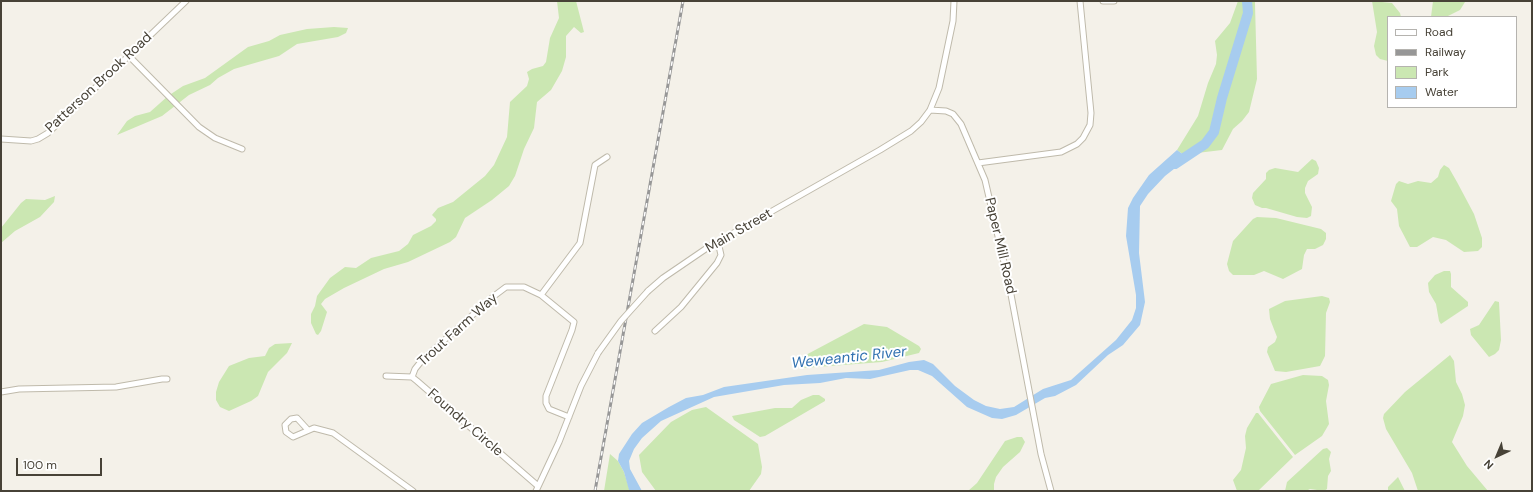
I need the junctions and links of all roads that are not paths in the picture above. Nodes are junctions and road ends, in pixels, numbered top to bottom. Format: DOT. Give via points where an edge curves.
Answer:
graph roads {
  1 [pos="186,1"];
  2 [pos="954,1"];
  3 [pos="1080,1"];
  4 [pos="1103,1"];
  5 [pos="1114,1"];
  6 [pos="129,56"];
  7 [pos="930,110"];
  8 [pos="1,139"];
  9 [pos="242,149"];
  10 [pos="607,157"];
  11 [pos="978,163"];
  12 [pos="718,242"];
  13 [pos="541,295"];
  14 [pos="655,331"];
  15 [pos="386,376"];
  16 [pos="412,377"];
  17 [pos="167,379"];
  18 [pos="1,392"];
  19 [pos="569,417"];
  20 [pos="308,430"];
  21 [pos="537,489"];
  22 [pos="413,491"];
  23 [pos="1052,491"];
  1 -- 6 [label="street, Patterson Brook Road"];
  2 -- 7 [label="street, Main Street" via="953,21 939,88"];
  3 -- 11 [label="street" via="1091,113 1090,125 1083,138 1073,147 1061,152"];
  4 -- 5 [label="street"];
  6 -- 8 [label="street, Patterson Brook Road" via="48,133 31,141"];
  6 -- 9 [label="street" via="199,127 215,138"];
  7 -- 11 [label="street, Paper Mill Road" via="953,114 961,124"];
  7 -- 12 [label="street, Main Street" via="911,130 880,150"];
  10 -- 13 [label="street" via="595,164 580,243"];
  11 -- 23 [label="street, Paper Mill Road" via="992,206 1041,454"];
  12 -- 14 [label="street" via="721,255 717,263 682,307"];
  12 -- 19 [label="street, Main Street, bridge" via="663,278 621,321 598,353"];
  13 -- 16 [label="street, Trout Farm Way" via="524,287 506,287 423,360"];
  13 -- 19 [label="street, Trout Farm Way" via="574,322 546,396 549,408"];
  15 -- 16 [label="street"];
  16 -- 21 [label="street, Foundry Circle"];
  17 -- 18 [label="street" via="96,388"];
  19 -- 21 [label="street, Main Street"];
  20 -- 20 [label="street" via="293,437 286,432 285,425 291,419 297,418"];
  20 -- 22 [label="street" via="314,428 333,433"];
}
